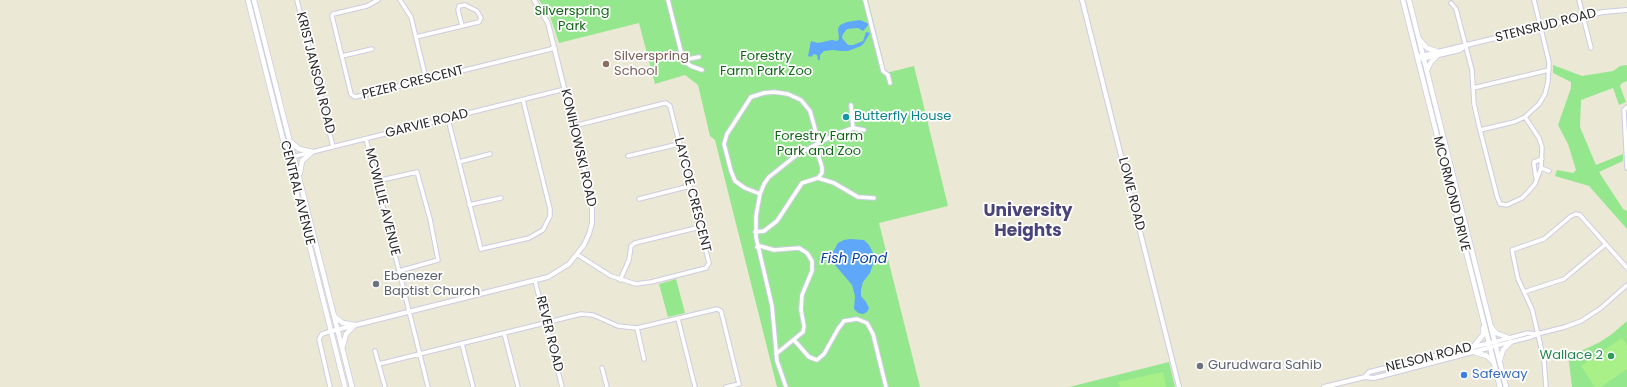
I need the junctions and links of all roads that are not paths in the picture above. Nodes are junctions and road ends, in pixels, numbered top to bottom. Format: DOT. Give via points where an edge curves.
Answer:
graph roads {
  1 [pos="248,0"];
  2 [pos="254,0"];
  3 [pos="297,0"];
  4 [pos="378,0"];
  5 [pos="400,0"];
  6 [pos="534,0"];
  7 [pos="668,0"];
  8 [pos="866,0"];
  9 [pos="1082,0"];
  10 [pos="1403,0"];
  11 [pos="1409,0"];
  12 [pos="1534,0"];
  13 [pos="1580,0"];
  14 [pos="1451,3"];
  15 [pos="1627,10"];
  16 [pos="1584,17"];
  17 [pos="462,26"];
  18 [pos="1541,28"];
  19 [pos="416,37"];
  20 [pos="1420,40"];
  21 [pos="1466,46"];
  22 [pos="555,48"];
  23 [pos="1591,48"];
  24 [pos="372,49"];
  25 [pos="1436,53"];
  26 [pos="342,56"];
  27 [pos="699,57"];
  28 [pos="1424,57"];
  29 [pos="1418,58"];
  30 [pos="683,60"];
  31 [pos="702,70"];
  32 [pos="1427,70"];
  33 [pos="1549,70"];
  34 [pos="426,79"];
  35 [pos="890,83"];
  36 [pos="1473,88"];
  37 [pos="565,89"];
  38 [pos="523,100"];
  39 [pos="851,105"];
  40 [pos="1627,107"];
  41 [pos="1526,117"];
  42 [pos="448,118"];
  43 [pos="574,126"];
  44 [pos="853,128"];
  45 [pos="864,130"];
  46 [pos="1480,130"];
  47 [pos="366,139"];
  48 [pos="290,142"];
  49 [pos="819,143"];
  50 [pos="679,144"];
  51 [pos="815,145"];
  52 [pos="333,147"];
  53 [pos="312,152"];
  54 [pos="490,154"];
  55 [pos="294,156"];
  56 [pos="628,156"];
  57 [pos="288,158"];
  58 [pos="1542,159"];
  59 [pos="459,162"];
  60 [pos="1541,168"];
  61 [pos="1627,168"];
  62 [pos="1549,171"];
  63 [pos="818,178"];
  64 [pos="300,179"];
  65 [pos="1537,179"];
  66 [pos="377,181"];
  67 [pos="690,186"];
  68 [pos="760,194"];
  69 [pos="501,198"];
  70 [pos="874,198"];
  71 [pos="639,199"];
  72 [pos="470,205"];
  73 [pos="700,227"];
  74 [pos="755,232"];
  75 [pos="1606,244"];
  76 [pos="757,247"];
  77 [pos="578,255"];
  78 [pos="1627,268"];
  79 [pos="399,270"];
  80 [pos="620,280"];
  81 [pos="535,281"];
  82 [pos="1627,285"];
  83 [pos="1524,292"];
  84 [pos="409,312"];
  85 [pos="334,316"];
  86 [pos="678,319"];
  87 [pos="546,323"];
  88 [pos="1489,323"];
  89 [pos="1484,324"];
  90 [pos="355,325"];
  91 [pos="637,328"];
  92 [pos="337,330"];
  93 [pos="332,331"];
  94 [pos="504,333"];
  95 [pos="1537,334"];
  96 [pos="794,340"];
  97 [pos="1510,340"];
  98 [pos="462,344"];
  99 [pos="1492,345"];
  100 [pos="1473,349"];
  101 [pos="343,350"];
  102 [pos="376,351"];
  103 [pos="420,354"];
  104 [pos="776,354"];
  105 [pos="644,359"];
  106 [pos="1500,362"];
  107 [pos="379,364"];
  108 [pos="1494,364"];
  109 [pos="602,368"];
  110 [pos="739,385"];
  111 [pos="330,387"];
  112 [pos="345,387"];
  113 [pos="352,387"];
  114 [pos="385,387"];
  115 [pos="428,387"];
  116 [pos="472,387"];
  117 [pos="518,387"];
  118 [pos="562,387"];
  119 [pos="606,387"];
  120 [pos="695,387"];
  121 [pos="726,387"];
  122 [pos="786,387"];
  123 [pos="886,387"];
  124 [pos="1180,387"];
  125 [pos="1324,387"];
  126 [pos="1500,387"];
  127 [pos="1506,387"];
  128 [pos="1546,387"];
  1 -- 57 [label="main road, CENTRAL AVENUE"];
  2 -- 48 [label="main road, CENTRAL AVENUE"];
  3 -- 52 [label="street, KRISTJANSON ROAD"];
  4 -- 26 [label="street, PEZER CRESCENT" via="367,6 332,16"];
  5 -- 19 [label="street" via="411,17"];
  6 -- 22 [label="street, KONIHOWSKI ROAD" via="548,23"];
  7 -- 30 [label="street"];
  8 -- 35 [label="street" via="883,71 888,75"];
  9 -- 124 [label="street, LOWE ROAD"];
  10 -- 29 [label="main road, MCORMOND DRIVE"];
  11 -- 20 [label="main road, MCORMOND DRIVE"];
  12 -- 18 [label="street"];
  13 -- 16 [label="street"];
  14 -- 21 [label="street" via="1456,9"];
  15 -- 16 [label="street, STENSRUD ROAD"];
  16 -- 18 [label="street, STENSRUD ROAD"];
  16 -- 23 [label="street"];
  17 -- 17 [label="street" via="479,22 481,18 477,11 465,5 459,6"];
  17 -- 19 [label="street"];
  18 -- 21 [label="street, STENSRUD ROAD"];
  18 -- 33 [label="street"];
  19 -- 34 [label="street"];
  20 -- 25 [label="main road"];
  20 -- 28 [label="main road, MCORMOND DRIVE"];
  21 -- 25 [label="street, STENSRUD ROAD" via="1460,50"];
  21 -- 36 [label="street"];
  22 -- 34 [label="street, PEZER CRESCENT"];
  22 -- 37 [label="street, KONIHOWSKI ROAD"];
  24 -- 26 [label="street"];
  25 -- 28 [label="street, STENSRUD ROAD"];
  25 -- 32 [label="main road"];
  26 -- 34 [label="street, PEZER CRESCENT" via="351,94 355,96"];
  27 -- 30 [label="street"];
  28 -- 29 [label="street, STENSRUD ROAD"];
  28 -- 32 [label="main road, MCORMOND DRIVE"];
  29 -- 89 [label="main road, MCORMOND DRIVE"];
  30 -- 31 [label="street"];
  32 -- 88 [label="main road, MCORMOND DRIVE"];
  33 -- 36 [label="street"];
  33 -- 41 [label="street" via="1545,94"];
  36 -- 46 [label="street"];
  37 -- 38 [label="street, GARVIE ROAD"];
  37 -- 43 [label="street, KONIHOWSKI ROAD"];
  38 -- 42 [label="street, GARVIE ROAD"];
  38 -- 72 [label="street" via="550,209 547,224 533,237 481,249"];
  39 -- 44 [label="street"];
  40 -- 61 [label="street" via="1624,110"];
  41 -- 46 [label="street"];
  41 -- 58 [label="street" via="1539,138"];
  42 -- 47 [label="street, GARVIE ROAD"];
  42 -- 59 [label="street"];
  43 -- 50 [label="street, LAYCOE CRESCENT" via="666,103 670,106"];
  43 -- 77 [label="street, KONIHOWSKI ROAD" via="593,211 589,234"];
  44 -- 45 [label="street"];
  44 -- 49 [label="street"];
  46 -- 65 [label="street" via="1500,204 1507,205 1522,198"];
  47 -- 52 [label="street, GARVIE ROAD"];
  47 -- 66 [label="street, MCWILLIE AVENUE"];
  48 -- 53 [label="main road" via="299,149"];
  48 -- 55 [label="main road, CENTRAL AVENUE"];
  49 -- 51 [label="street"];
  49 -- 68 [label="street" via="810,110 801,100 788,94 774,92 751,97 727,134 724,144 735,181 744,188"];
  50 -- 56 [label="street"];
  50 -- 67 [label="street, LAYCOE CRESCENT"];
  51 -- 63 [label="street" via="822,167 822,173"];
  51 -- 68 [label="street" via="776,170 764,184"];
  52 -- 53 [label="street, GARVIE ROAD"];
  53 -- 55 [label="street, GARVIE ROAD"];
  53 -- 64 [label="main road" via="302,161"];
  54 -- 59 [label="street"];
  55 -- 57 [label="street, GARVIE ROAD"];
  55 -- 64 [label="main road, CENTRAL AVENUE"];
  57 -- 93 [label="main road, CENTRAL AVENUE"];
  58 -- 60 [label="street"];
  58 -- 65 [label="street" via="1534,162"];
  59 -- 72 [label="street"];
  60 -- 62 [label="street"];
  60 -- 65 [label="street"];
  63 -- 70 [label="street" via="834,183 858,197"];
  63 -- 74 [label="street" via="802,183 777,221 764,230"];
  64 -- 85 [label="main road, CENTRAL AVENUE"];
  66 -- 79 [label="street, MCWILLIE AVENUE"];
  66 -- 79 [label="street" via="417,172 430,219 438,260"];
  67 -- 71 [label="street"];
  67 -- 73 [label="street, LAYCOE CRESCENT"];
  68 -- 74 [label="street"];
  69 -- 72 [label="street"];
  73 -- 80 [label="street" via="635,243 631,246 629,260"];
  73 -- 80 [label="street, LAYCOE CRESCENT" via="709,264 706,268 646,283"];
  74 -- 76 [label="street"];
  75 -- 78 [label="street"];
  75 -- 83 [label="street" via="1564,279"];
  75 -- 83 [label="street" via="1580,215 1576,214 1544,239 1514,248 1512,254"];
  76 -- 96 [label="street" via="774,250 799,248 807,253 812,261 812,272 802,295 803,332"];
  76 -- 104 [label="street" via="772,306"];
  77 -- 80 [label="street, LAYCOE CRESCENT"];
  77 -- 81 [label="street, KONIHOWSKI ROAD" via="559,271"];
  79 -- 84 [label="street, MCWILLIE AVENUE"];
  81 -- 84 [label="street, KONIHOWSKI ROAD"];
  81 -- 87 [label="street, REVER ROAD"];
  82 -- 95 [label="street" via="1587,317 1565,327"];
  83 -- 95 [label="street" via="1532,309"];
  84 -- 90 [label="street, KONIHOWSKI ROAD"];
  84 -- 103 [label="street, MCWILLIE AVENUE"];
  85 -- 90 [label="main road" via="343,323"];
  85 -- 92 [label="main road, CENTRAL AVENUE"];
  86 -- 91 [label="street"];
  86 -- 110 [label="street" via="715,309 721,311"];
  86 -- 120 [label="street"];
  87 -- 91 [label="street" via="588,314 612,325"];
  87 -- 94 [label="street"];
  87 -- 118 [label="street, REVER ROAD"];
  88 -- 97 [label="main road" via="1496,333"];
  88 -- 99 [label="main road, MCORMOND DRIVE"];
  89 -- 99 [label="main road, MCORMOND DRIVE"];
  89 -- 100 [label="main road" via="1483,335"];
  90 -- 92 [label="street, KONIHOWSKI ROAD"];
  90 -- 101 [label="main road" via="345,336"];
  91 -- 105 [label="street"];
  92 -- 93 [label="street, KONIHOWSKI ROAD"];
  92 -- 101 [label="main road, CENTRAL AVENUE"];
  93 -- 111 [label="street" via="322,334 319,339"];
  93 -- 112 [label="main road, CENTRAL AVENUE"];
  94 -- 98 [label="street"];
  94 -- 117 [label="street"];
  95 -- 97 [label="street" via="1528,333"];
  95 -- 128 [label="street" via="1544,360"];
  96 -- 104 [label="street"];
  96 -- 123 [label="street" via="809,357 817,360 824,354 844,321 857,319 867,323 873,334"];
  97 -- 99 [label="street"];
  97 -- 106 [label="main road" via="1501,354"];
  98 -- 103 [label="street"];
  98 -- 116 [label="street"];
  99 -- 100 [label="street, NELSON ROAD"];
  99 -- 106 [label="main road, MCORMOND DRIVE"];
  99 -- 108 [label="main road, MCORMOND DRIVE"];
  100 -- 108 [label="main road" via="1487,356"];
  100 -- 125 [label="street, NELSON ROAD" via="1371,378 1365,377"];
  101 -- 113 [label="main road, CENTRAL AVENUE"];
  102 -- 107 [label="street"];
  103 -- 107 [label="street"];
  103 -- 115 [label="street, MCWILLIE AVENUE"];
  104 -- 122 [label="street"];
  106 -- 127 [label="main road, MCORMOND DRIVE"];
  107 -- 114 [label="street"];
  108 -- 126 [label="main road, MCORMOND DRIVE"];
  109 -- 119 [label="street"];
  110 -- 121 [label="street"];
}
